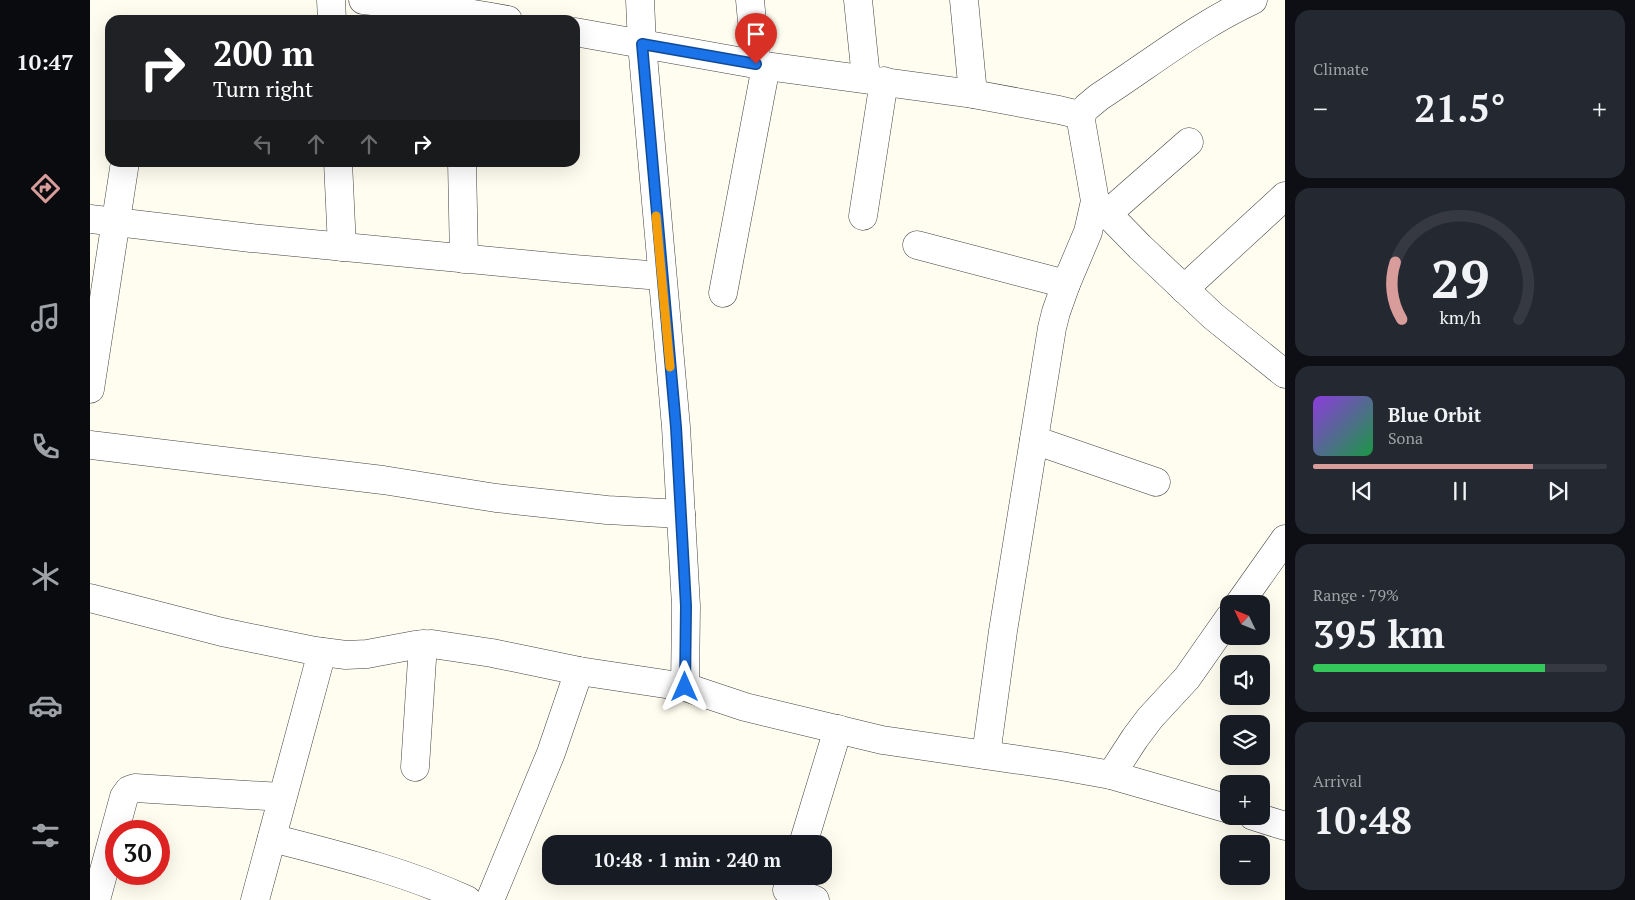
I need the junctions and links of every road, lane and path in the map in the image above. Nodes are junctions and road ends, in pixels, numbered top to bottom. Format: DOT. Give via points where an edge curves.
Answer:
graph roads {
  1 [pos="331,0"];
  2 [pos="363,0"];
  3 [pos="640,0"];
  4 [pos="750,0"];
  5 [pos="858,0"];
  6 [pos="964,0"];
  7 [pos="1253,0"];
  8 [pos="450,10"];
  9 [pos="332,15"];
  10 [pos="479,15"];
  11 [pos="580,33"];
  12 [pos="642,44"];
  13 [pos="761,65"];
  14 [pos="875,80"];
  15 [pos="973,94"];
  16 [pos="1080,115"];
  17 [pos="1189,142"];
  18 [pos="124,167"];
  19 [pos="338,167"];
  20 [pos="462,167"];
  21 [pos="1101,208"];
  22 [pos="1279,212"];
  23 [pos="863,216"];
  24 [pos="90,219"];
  25 [pos="116,222"];
  26 [pos="917,245"];
  27 [pos="342,247"];
  28 [pos="464,259"];
  29 [pos="661,276"];
  30 [pos="1066,284"];
  31 [pos="1184,289"];
  32 [pos="723,293"];
  33 [pos="1285,374"];
  34 [pos="90,389"];
  35 [pos="1034,440"];
  36 [pos="90,445"];
  37 [pos="1156,482"];
  38 [pos="682,514"];
  39 [pos="1285,539"];
  40 [pos="1245,595"];
  41 [pos="90,598"];
  42 [pos="1220,631"];
  43 [pos="423,644"];
  44 [pos="322,652"];
  45 [pos="580,671"];
  46 [pos="685,687"];
  47 [pos="838,729"];
  48 [pos="986,755"];
  49 [pos="415,767"];
  50 [pos="1111,775"];
  51 [pos="282,797"];
  52 [pos="1220,806"];
  53 [pos="1270,821"];
  54 [pos="1285,826"];
  55 [pos="806,835"];
  56 [pos="272,838"];
  57 [pos="101,842"];
  58 [pos="787,889"];
  59 [pos="94,895"];
  60 [pos="255,900"];
  61 [pos="467,900"];
  62 [pos="490,900"];
  63 [pos="815,900"];
  1 -- 9 [label="street"];
  2 -- 8 [label="street"];
  3 -- 12 [label="street"];
  4 -- 13 [label="street"];
  5 -- 14 [label="street"];
  6 -- 15 [label="street"];
  7 -- 16 [label="street" via="1187,37 1099,97"];
  8 -- 10 [label="street"];
  11 -- 12 [label="street"];
  12 -- 13 [label="street"];
  12 -- 29 [label="street"];
  13 -- 14 [label="street"];
  13 -- 32 [label="street"];
  14 -- 15 [label="street"];
  14 -- 23 [label="street"];
  15 -- 16 [label="street"];
  16 -- 21 [label="street"];
  17 -- 21 [label="street"];
  18 -- 25 [label="street"];
  19 -- 27 [label="street"];
  20 -- 28 [label="street"];
  21 -- 30 [label="street"];
  21 -- 31 [label="street"];
  22 -- 31 [label="street"];
  24 -- 25 [label="street"];
  25 -- 27 [label="street"];
  25 -- 34 [label="street"];
  26 -- 30 [label="street"];
  27 -- 28 [label="street"];
  28 -- 29 [label="street"];
  29 -- 38 [label="street"];
  30 -- 35 [label="street" via="1052,328"];
  31 -- 33 [label="street"];
  35 -- 37 [label="street"];
  35 -- 48 [label="street"];
  36 -- 38 [label="street" via="383,480 505,499"];
  38 -- 46 [label="street"];
  39 -- 40 [label="street"];
  41 -- 44 [label="street" via="222,632"];
  42 -- 50 [label="street" via="1187,678 1134,738"];
  43 -- 44 [label="street" via="346,656"];
  43 -- 45 [label="street" via="492,653"];
  43 -- 49 [label="street"];
  44 -- 51 [label="street"];
  45 -- 46 [label="street"];
  45 -- 62 [label="street" via="551,753"];
  46 -- 47 [label="street"];
  47 -- 48 [label="street" via="915,746"];
  47 -- 55 [label="street"];
  48 -- 50 [label="street"];
  50 -- 52 [label="street"];
  51 -- 56 [label="street"];
  51 -- 57 [label="street" via="132,789 124,797"];
  53 -- 54 [label="street"];
  56 -- 60 [label="street"];
  56 -- 61 [label="street" via="364,862"];
  57 -- 59 [label="street"];
  58 -- 63 [label="street"];
}
